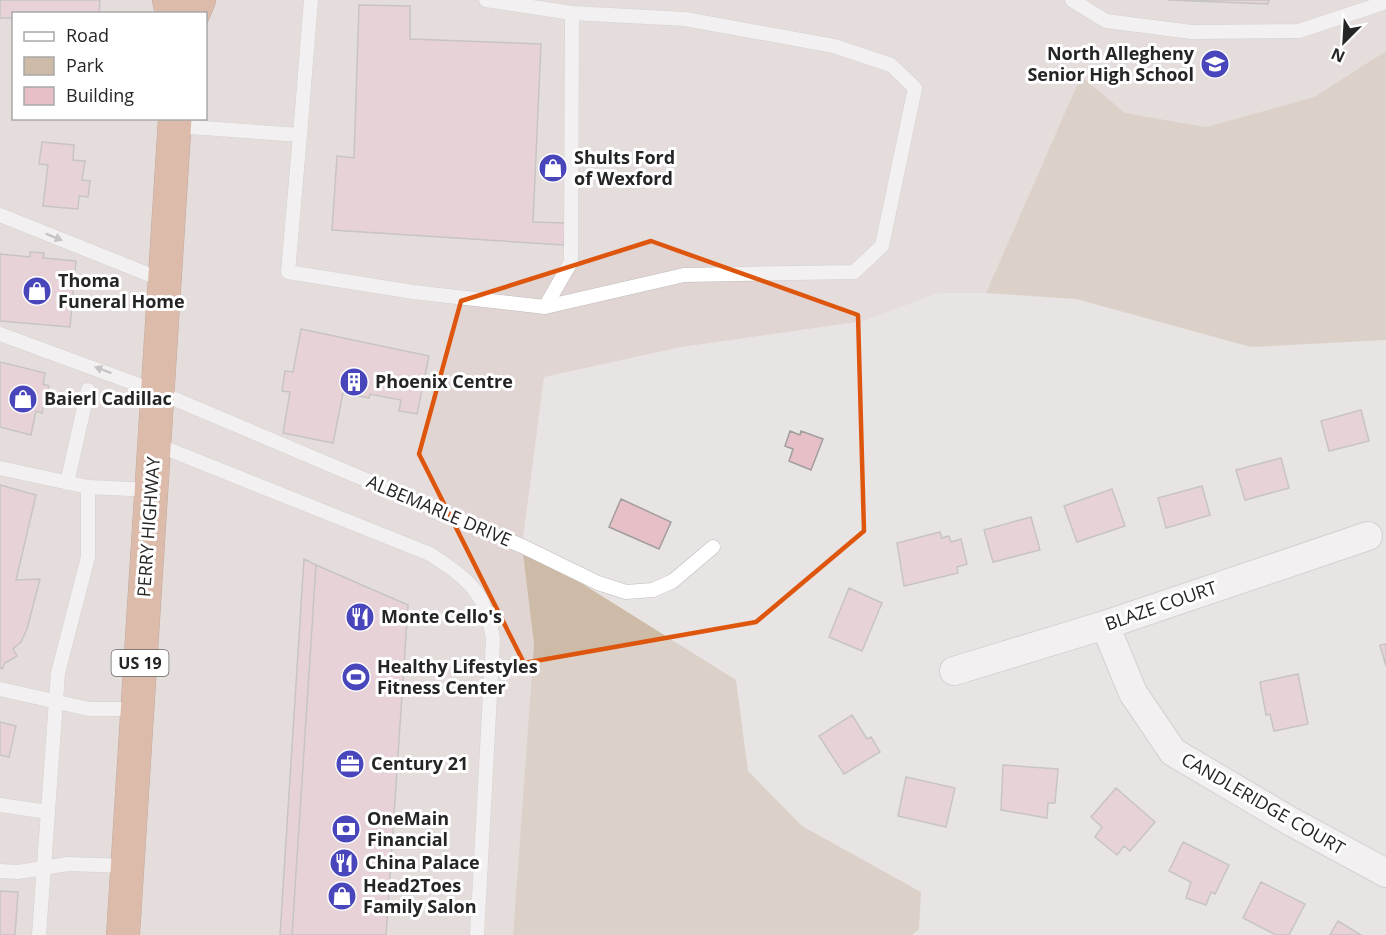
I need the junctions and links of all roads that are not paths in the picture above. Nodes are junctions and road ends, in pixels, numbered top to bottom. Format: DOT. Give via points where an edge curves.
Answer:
graph roads {
  1 [pos="311,0"];
  2 [pos="486,0"];
  3 [pos="1072,0"];
  4 [pos="1386,2"];
  5 [pos="572,14"];
  6 [pos="175,122"];
  7 [pos="300,135"];
  8 [pos="0,215"];
  9 [pos="165,281"];
  10 [pos="545,307"];
  11 [pos="0,334"];
  12 [pos="88,390"];
  13 [pos="158,392"];
  14 [pos="155,444"];
  15 [pos="0,468"];
  16 [pos="67,483"];
  17 [pos="88,487"];
  18 [pos="152,490"];
  19 [pos="1368,536"];
  20 [pos="713,547"];
  21 [pos="1105,625"];
  22 [pos="954,671"];
  23 [pos="0,689"];
  24 [pos="56,702"];
  25 [pos="137,709"];
  26 [pos="0,805"];
  27 [pos="48,812"];
  28 [pos="127,866"];
  29 [pos="44,868"];
  30 [pos="0,871"];
  31 [pos="1386,873"];
  32 [pos="39,935"];
  33 [pos="123,935"];
  34 [pos="477,935"];
  1 -- 7 [label="lane"];
  2 -- 5 [label="lane"];
  3 -- 4 [label="lane" via="1106,21 1192,32 1299,31"];
  5 -- 10 [label="lane" via="571,262"];
  5 -- 10 [label="lane" via="685,20 834,46 891,65 915,88 882,246 854,272 684,275"];
  6 -- 7 [label="lane"];
  6 -- 9 [label="highway, PERRY HIGHWAY / US 19"];
  7 -- 10 [label="lane" via="288,272"];
  8 -- 9 [label="lane, one-way"];
  9 -- 13 [label="highway, PERRY HIGHWAY / US 19"];
  13 -- 11 [label="lane, ALBEMARLE DRIVE, one-way"];
  12 -- 16 [label="lane"];
  13 -- 14 [label="highway, PERRY HIGHWAY / US 19"];
  13 -- 20 [label="lane, ALBEMARLE DRIVE" via="626,592 653,590 673,581"];
  14 -- 18 [label="highway, PERRY HIGHWAY / US 19"];
  14 -- 34 [label="lane" via="430,554 463,576 482,597 490,615 493,639"];
  15 -- 16 [label="lane"];
  16 -- 17 [label="lane"];
  17 -- 18 [label="lane"];
  17 -- 24 [label="lane" via="88,557 58,673"];
  18 -- 25 [label="highway, PERRY HIGHWAY / US 19"];
  19 -- 21 [label="street, BLAZE COURT"];
  21 -- 22 [label="street, BLAZE COURT"];
  21 -- 31 [label="street, CANDLERIDGE COURT" via="1133,693 1173,752"];
  23 -- 24 [label="lane"];
  24 -- 25 [label="lane" via="89,709"];
  24 -- 27 [label="lane"];
  25 -- 28 [label="highway, PERRY HIGHWAY / US 19"];
  26 -- 27 [label="lane"];
  27 -- 29 [label="lane"];
  28 -- 29 [label="lane" via="68,864"];
  28 -- 33 [label="highway, PERRY HIGHWAY / US 19"];
  29 -- 30 [label="lane"];
  29 -- 32 [label="lane"];
}
